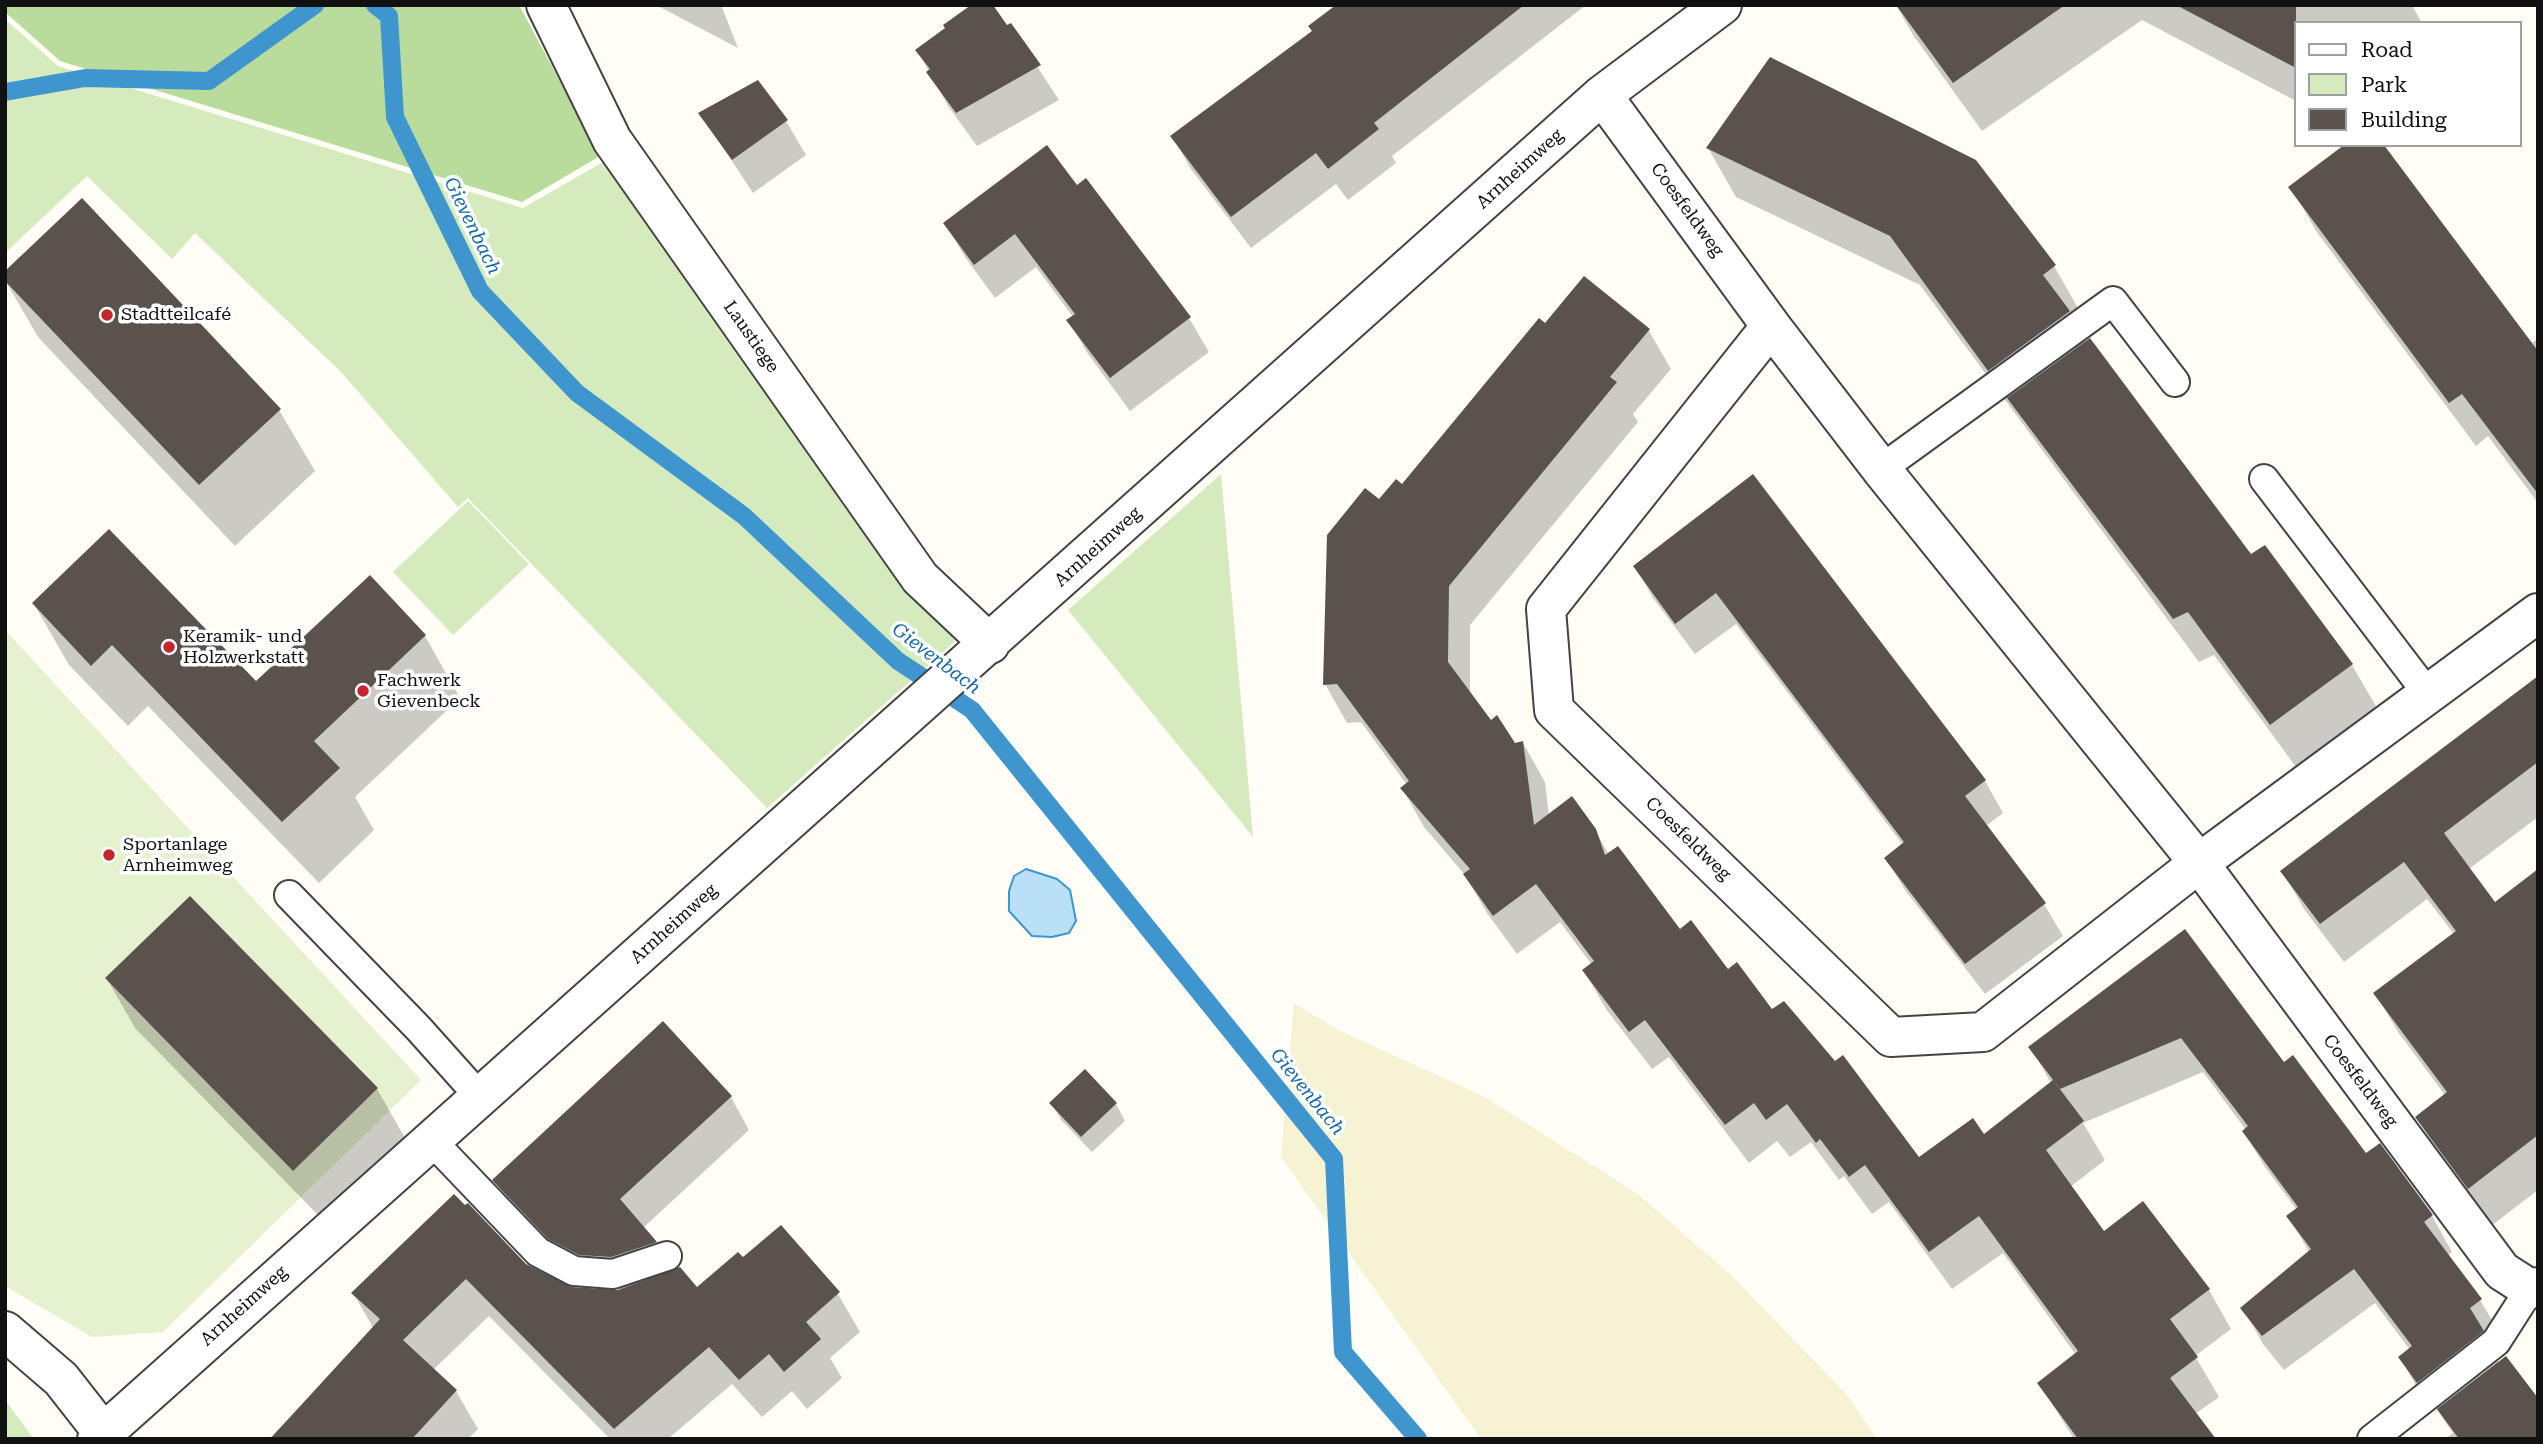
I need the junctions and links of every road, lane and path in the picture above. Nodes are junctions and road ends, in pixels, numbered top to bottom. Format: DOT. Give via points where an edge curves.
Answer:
graph roads {
  1 [pos="546,5"];
  2 [pos="1722,5"];
  3 [pos="1602,95"];
  4 [pos="1771,326"];
  5 [pos="2175,382"];
  6 [pos="1881,469"];
  7 [pos="2264,479"];
  8 [pos="2538,613"];
  9 [pos="982,651"];
  10 [pos="2427,695"];
  11 [pos="2199,863"];
  12 [pos="289,895"];
  13 [pos="479,1096"];
  14 [pos="430,1139"];
  15 [pos="667,1256"];
  16 [pos="2534,1288"];
  17 [pos="5,1331"];
  18 [pos="103,1437"];
  19 [pos="2372,1439"];
  1 -- 9 [label="street, Laustiege" via="612,140 920,578"];
  2 -- 3 [label="street, Arnheimweg"];
  3 -- 4 [label="street, Coesfeldweg"];
  3 -- 9 [label="street, Arnheimweg"];
  4 -- 6 [label="street, Coesfeldweg"];
  4 -- 11 [label="street, Coesfeldweg" via="1546,609 1554,710 1891,1037 1983,1032"];
  5 -- 6 [label="lane" via="2113,301"];
  6 -- 11 [label="street, Coesfeldweg"];
  7 -- 10 [label="lane"];
  8 -- 10 [label="street, Coesfeldweg"];
  9 -- 13 [label="street, Arnheimweg"];
  10 -- 11 [label="street, Coesfeldweg"];
  11 -- 16 [label="street, Coesfeldweg" via="2502,1271"];
  12 -- 13 [label="lane"];
  13 -- 14 [label="street, Arnheimweg"];
  14 -- 15 [label="lane" via="538,1252 574,1271 613,1274"];
  14 -- 18 [label="street, Arnheimweg"];
  16 -- 19 [label="lane, Coesfeldweg" via="2496,1342"];
  17 -- 18 [label="street" via="61,1379"];
}
